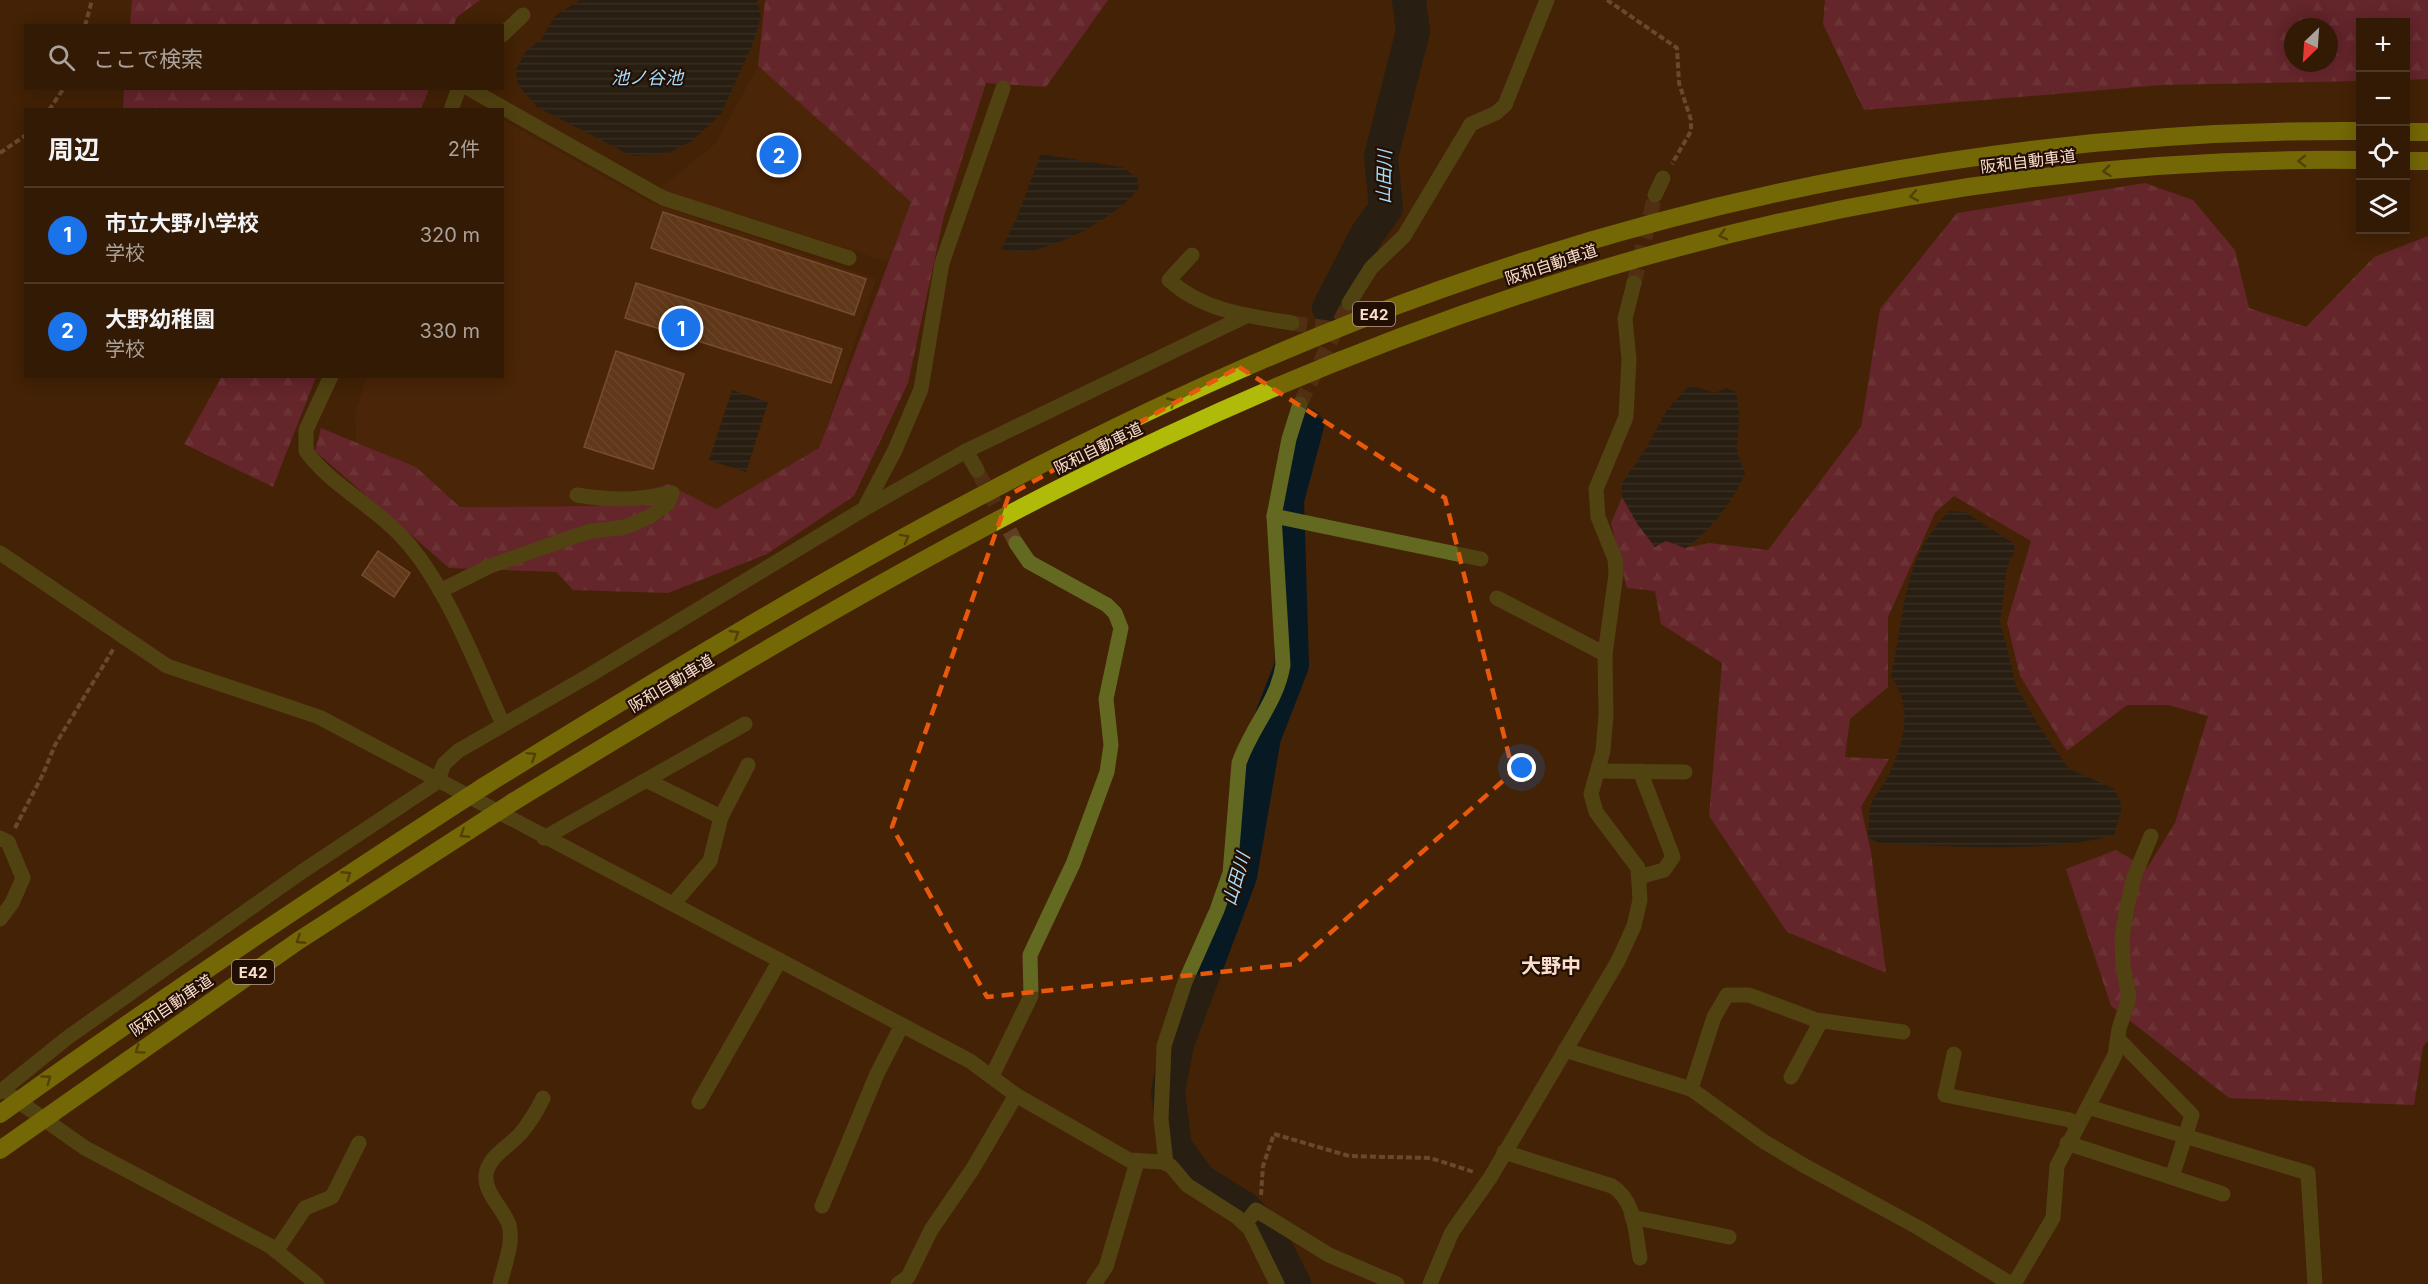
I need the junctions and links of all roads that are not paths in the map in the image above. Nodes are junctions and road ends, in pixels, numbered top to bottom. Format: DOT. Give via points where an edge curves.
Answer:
graph roads {
  1 [pos="1547,0"];
  2 [pos="523,15"];
  3 [pos="504,33"];
  4 [pos="1003,88"];
  5 [pos="458,90"];
  6 [pos="472,90"];
  7 [pos="452,108"];
  8 [pos="503,108"];
  9 [pos="504,108"];
  10 [pos="2356,131"];
  11 [pos="2410,132"];
  12 [pos="2428,132"];
  13 [pos="2356,160"];
  14 [pos="2410,161"];
  15 [pos="2428,161"];
  16 [pos="1664,177"];
  17 [pos="1655,195"];
  18 [pos="1192,255"];
  19 [pos="849,258"];
  20 [pos="1634,283"];
  21 [pos="1349,303"];
  22 [pos="1246,316"];
  23 [pos="1292,323"];
  24 [pos="331,378"];
  25 [pos="1300,404"];
  26 [pos="966,452"];
  27 [pos="977,470"];
  28 [pos="577,495"];
  29 [pos="864,509"];
  30 [pos="1274,516"];
  31 [pos="1016,543"];
  32 [pos="0,553"];
  33 [pos="1482,559"];
  34 [pos="440,591"];
  35 [pos="1497,598"];
  36 [pos="1605,654"];
  37 [pos="504,724"];
  38 [pos="745,724"];
  39 [pos="748,765"];
  40 [pos="1598,771"];
  41 [pos="1640,771"];
  42 [pos="1685,772"];
  43 [pos="646,780"];
  44 [pos="437,782"];
  45 [pos="721,817"];
  46 [pos="2151,836"];
  47 [pos="544,838"];
  48 [pos="4,840"];
  49 [pos="1639,877"];
  50 [pos="674,903"];
  51 [pos="0,919"];
  52 [pos="780,960"];
  53 [pos="1821,1021"];
  54 [pos="902,1025"];
  55 [pos="1903,1032"];
  56 [pos="2118,1039"];
  57 [pos="1565,1050"];
  58 [pos="1954,1054"];
  59 [pos="992,1076"];
  60 [pos="1791,1077"];
  61 [pos="1691,1089"];
  62 [pos="1,1090"];
  63 [pos="1016,1095"];
  64 [pos="543,1098"];
  65 [pos="699,1102"];
  66 [pos="2088,1107"];
  67 [pos="0,1114"];
  68 [pos="2077,1127"];
  69 [pos="2184,1138"];
  70 [pos="359,1143"];
  71 [pos="2067,1143"];
  72 [pos="0,1150"];
  73 [pos="1504,1152"];
  74 [pos="1137,1162"];
  75 [pos="1166,1164"];
  76 [pos="2172,1177"];
  77 [pos="2223,1194"];
  78 [pos="822,1206"];
  79 [pos="1632,1217"];
  80 [pos="1245,1224"];
  81 [pos="1729,1237"];
  82 [pos="276,1251"];
  83 [pos="1640,1258"];
  84 [pos="317,1284"];
  85 [pos="500,1284"];
  86 [pos="898,1284"];
  87 [pos="1094,1284"];
  88 [pos="1277,1284"];
  89 [pos="1396,1284"];
  90 [pos="1430,1284"];
  91 [pos="2013,1284"];
  92 [pos="2315,1284"];
  1 -- 21 [label="street" via="1505,105 1471,124 1404,236 1371,268"];
  2 -- 3 [label="street"];
  4 -- 29 [label="street" via="942,263 921,389 896,450"];
  5 -- 7 [label="street"];
  6 -- 8 [label="street"];
  9 -- 19 [label="street" via="663,198"];
  67 -- 10 [label="highway, 阪和自動車道 / E42, one-way, bridge" via="273,923 483,787 722,642 1046,462 1358,320 1641,225 1829,181 2035,148 2137,139"];
  11 -- 12 [label="highway"];
  13 -- 72 [label="highway, 阪和自動車道 / E42, one-way, bridge" via="2136,168 1933,193 1825,212 1664,250 1466,312 1264,392 1059,489 744,662 513,802 298,941"];
  14 -- 15 [label="highway"];
  16 -- 17 [label="street"];
  18 -- 22 [label="street" via="1169,280 1197,301"];
  20 -- 36 [label="street" via="1625,319 1629,359 1626,417 1596,489 1598,517 1616,566"];
  22 -- 23 [label="street"];
  22 -- 26 [label="street"];
  24 -- 34 [label="street" via="306,430 306,451 317,465 395,529"];
  25 -- 30 [label="street"];
  26 -- 27 [label="street"];
  26 -- 29 [label="street"];
  28 -- 34 [label="street" via="635,500 672,493 668,503 649,517 625,527 587,532 490,566"];
  29 -- 37 [label="street"];
  30 -- 33 [label="street"];
  30 -- 75 [label="street" via="1282,672 1274,698 1239,763 1230,873 1185,982 1164,1046 1161,1119"];
  31 -- 59 [label="street" via="1022,554 1038,567 1107,605 1121,628 1106,699 1111,745 1107,772 1072,864 1030,955 1031,996"];
  32 -- 44 [label="street" via="167,666 319,717"];
  34 -- 37 [label="street"];
  35 -- 36 [label="street"];
  36 -- 40 [label="street" via="1606,715"];
  37 -- 44 [label="street" via="450,757"];
  38 -- 43 [label="street"];
  39 -- 45 [label="street"];
  40 -- 41 [label="street"];
  40 -- 49 [label="street" via="1591,794 1596,812 1638,868"];
  41 -- 42 [label="street"];
  41 -- 49 [label="street" via="1674,857 1664,870"];
  43 -- 45 [label="street"];
  43 -- 47 [label="street"];
  44 -- 47 [label="street"];
  44 -- 62 [label="street" via="300,873"];
  45 -- 50 [label="street" via="710,861"];
  46 -- 56 [label="street" via="2127,907 2122,938 2129,999"];
  47 -- 50 [label="street"];
  48 -- 51 [label="street" via="23,878"];
  49 -- 57 [label="street" via="1640,900 1634,926 1618,961"];
  50 -- 52 [label="street"];
  52 -- 54 [label="street"];
  52 -- 65 [label="street"];
  53 -- 55 [label="street"];
  53 -- 60 [label="street"];
  53 -- 61 [label="street" via="1749,995 1727,995 1714,1017"];
  54 -- 59 [label="street"];
  54 -- 78 [label="street" via="864,1101"];
  56 -- 66 [label="street" via="2115,1055"];
  56 -- 69 [label="street" via="2192,1115"];
  57 -- 61 [label="street"];
  57 -- 73 [label="street"];
  58 -- 68 [label="street" via="1945,1095 2070,1120"];
  59 -- 63 [label="street"];
  61 -- 91 [label="street" via="1796,1161"];
  62 -- 82 [label="street" via="85,1148"];
  63 -- 74 [label="street"];
  63 -- 86 [label="street" via="931,1230 908,1277"];
  64 -- 85 [label="street" via="533,1118 494,1158 486,1174 487,1185 508,1223 511,1238"];
  66 -- 68 [label="street"];
  66 -- 69 [label="street"];
  68 -- 71 [label="street"];
  69 -- 76 [label="street"];
  69 -- 92 [label="street" via="2308,1173"];
  70 -- 82 [label="street" via="332,1197 305,1208"];
  71 -- 76 [label="street"];
  71 -- 91 [label="street" via="2056,1166 2053,1218"];
  73 -- 79 [label="street" via="1612,1186 1629,1201"];
  73 -- 90 [label="street" via="1452,1232"];
  74 -- 75 [label="street"];
  74 -- 87 [label="street" via="1106,1267"];
  75 -- 80 [label="street" via="1187,1185"];
  76 -- 77 [label="street"];
  79 -- 81 [label="street"];
  79 -- 83 [label="street"];
  80 -- 88 [label="street"];
  80 -- 89 [label="street" via="1256,1210 1329,1255"];
  82 -- 84 [label="street"];
}
